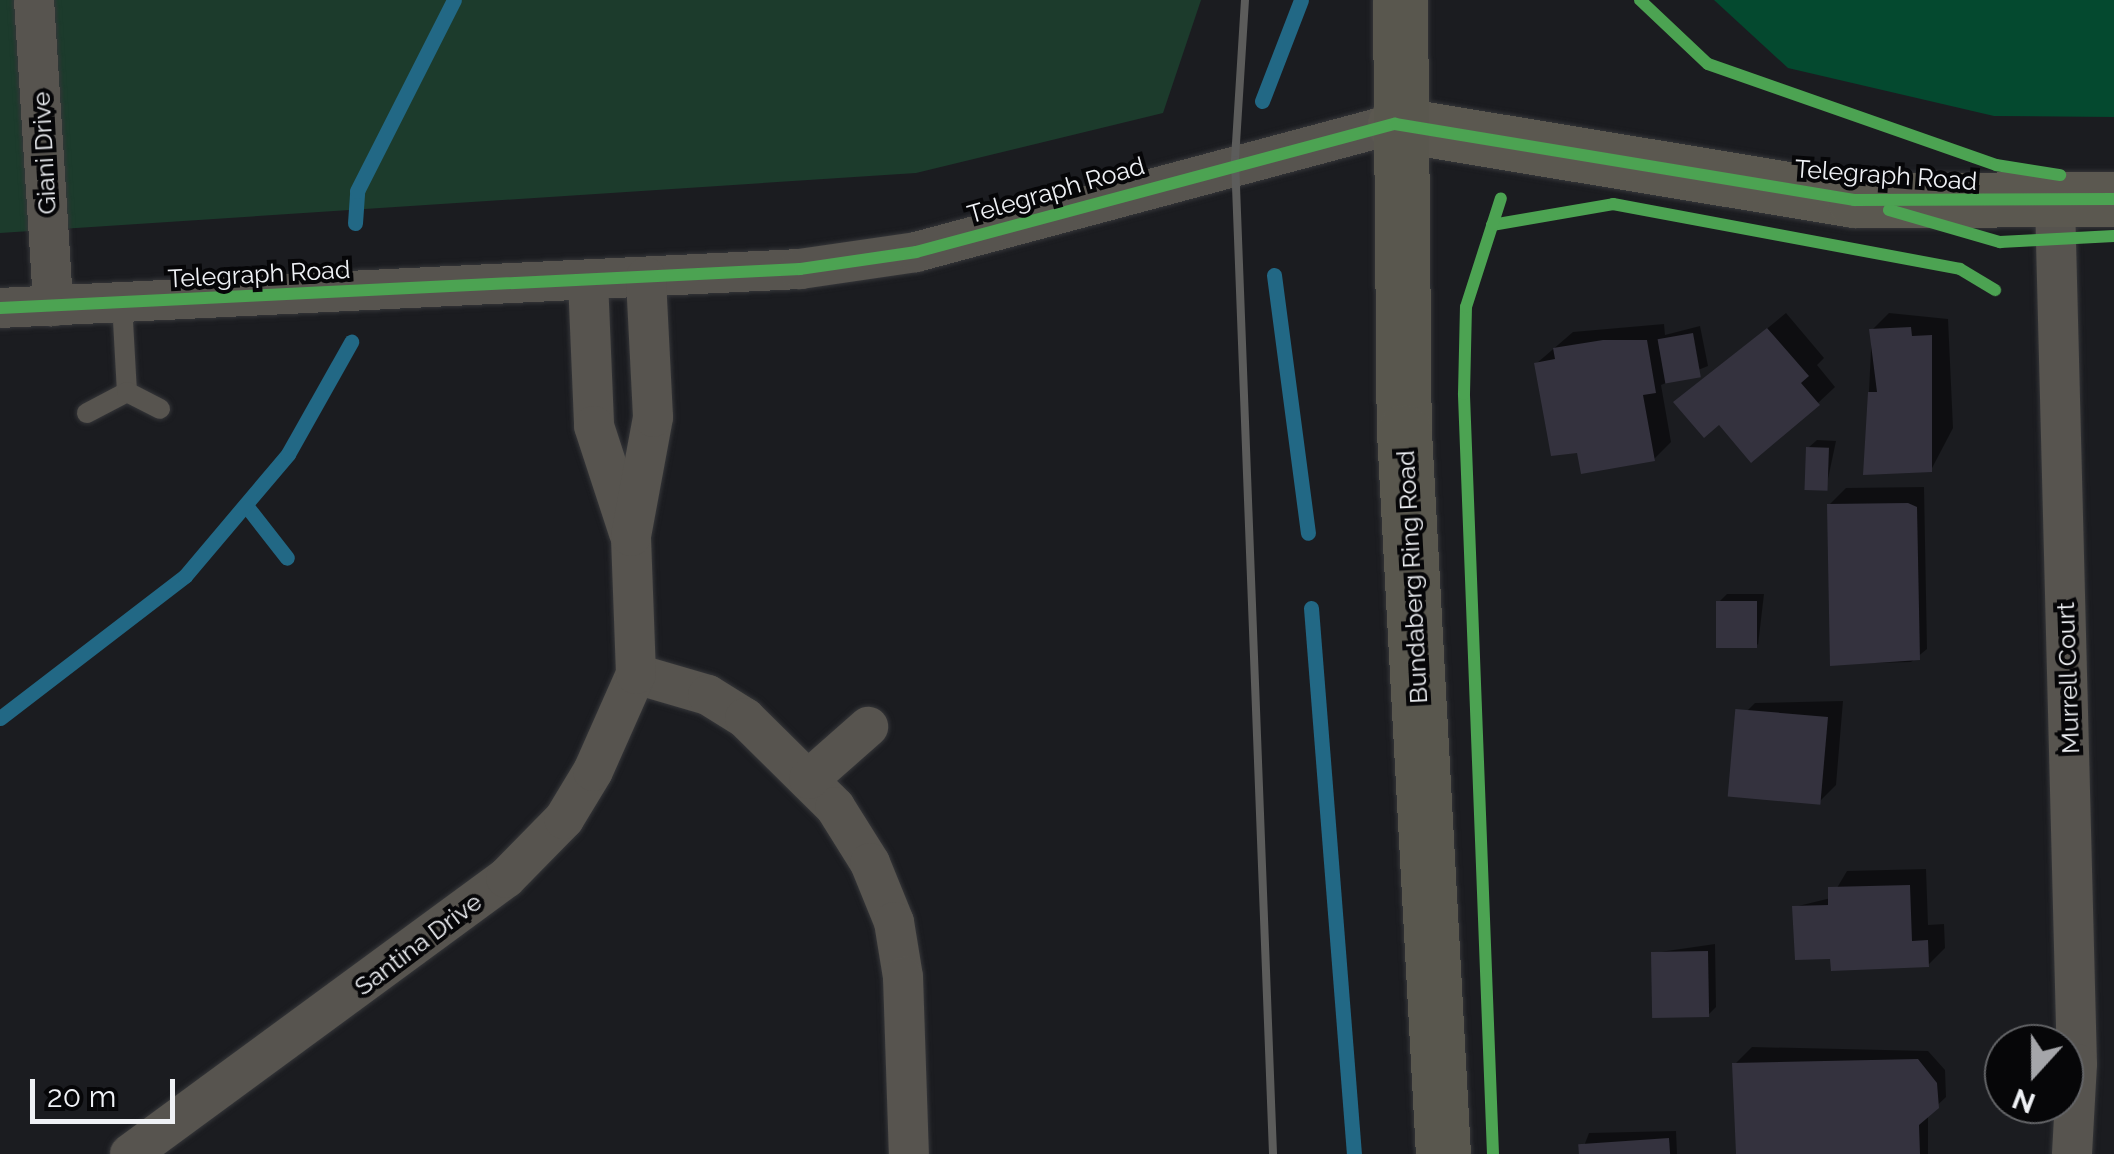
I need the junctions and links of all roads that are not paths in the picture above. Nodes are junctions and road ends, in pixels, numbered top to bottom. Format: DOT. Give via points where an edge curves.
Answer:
graph roads {
  1 [pos="34,0"];
  2 [pos="1400,0"];
  3 [pos="1396,124"];
  4 [pos="2114,199"];
  5 [pos="2055,202"];
  6 [pos="646,277"];
  7 [pos="588,280"];
  8 [pos="122,303"];
  9 [pos="53,306"];
  10 [pos="0,308"];
  11 [pos="127,392"];
  12 [pos="160,409"];
  13 [pos="87,414"];
  14 [pos="630,536"];
  15 [pos="636,674"];
  16 [pos="868,727"];
  17 [pos="810,779"];
  18 [pos="130,1154"];
  19 [pos="909,1154"];
  20 [pos="1443,1154"];
  21 [pos="2072,1154"];
  1 -- 9 [label="street, Giani Drive"];
  2 -- 3 [label="main road, Bundaberg Ring Road"];
  3 -- 5 [label="street, Telegraph Road" via="1854,200"];
  3 -- 6 [label="street, Telegraph Road" via="916,252"];
  3 -- 20 [label="main road, Bundaberg Ring Road"];
  4 -- 5 [label="street, Telegraph Road"];
  5 -- 21 [label="street, Murrell Court" via="2078,1064"];
  6 -- 7 [label="street, Telegraph Road"];
  6 -- 14 [label="street, Santina Drive" via="653,416"];
  7 -- 8 [label="street, Telegraph Road"];
  7 -- 14 [label="street, Santina Drive" via="594,426"];
  8 -- 9 [label="street, Telegraph Road"];
  8 -- 11 [label="lane"];
  9 -- 10 [label="street, Telegraph Road"];
  11 -- 12 [label="lane"];
  11 -- 13 [label="lane"];
  14 -- 15 [label="street, Santina Drive"];
  15 -- 17 [label="street" via="708,695"];
  15 -- 18 [label="street, Santina Drive" via="564,818 506,878"];
  16 -- 17 [label="street"];
  17 -- 19 [label="street" via="870,863 894,922"];
}
